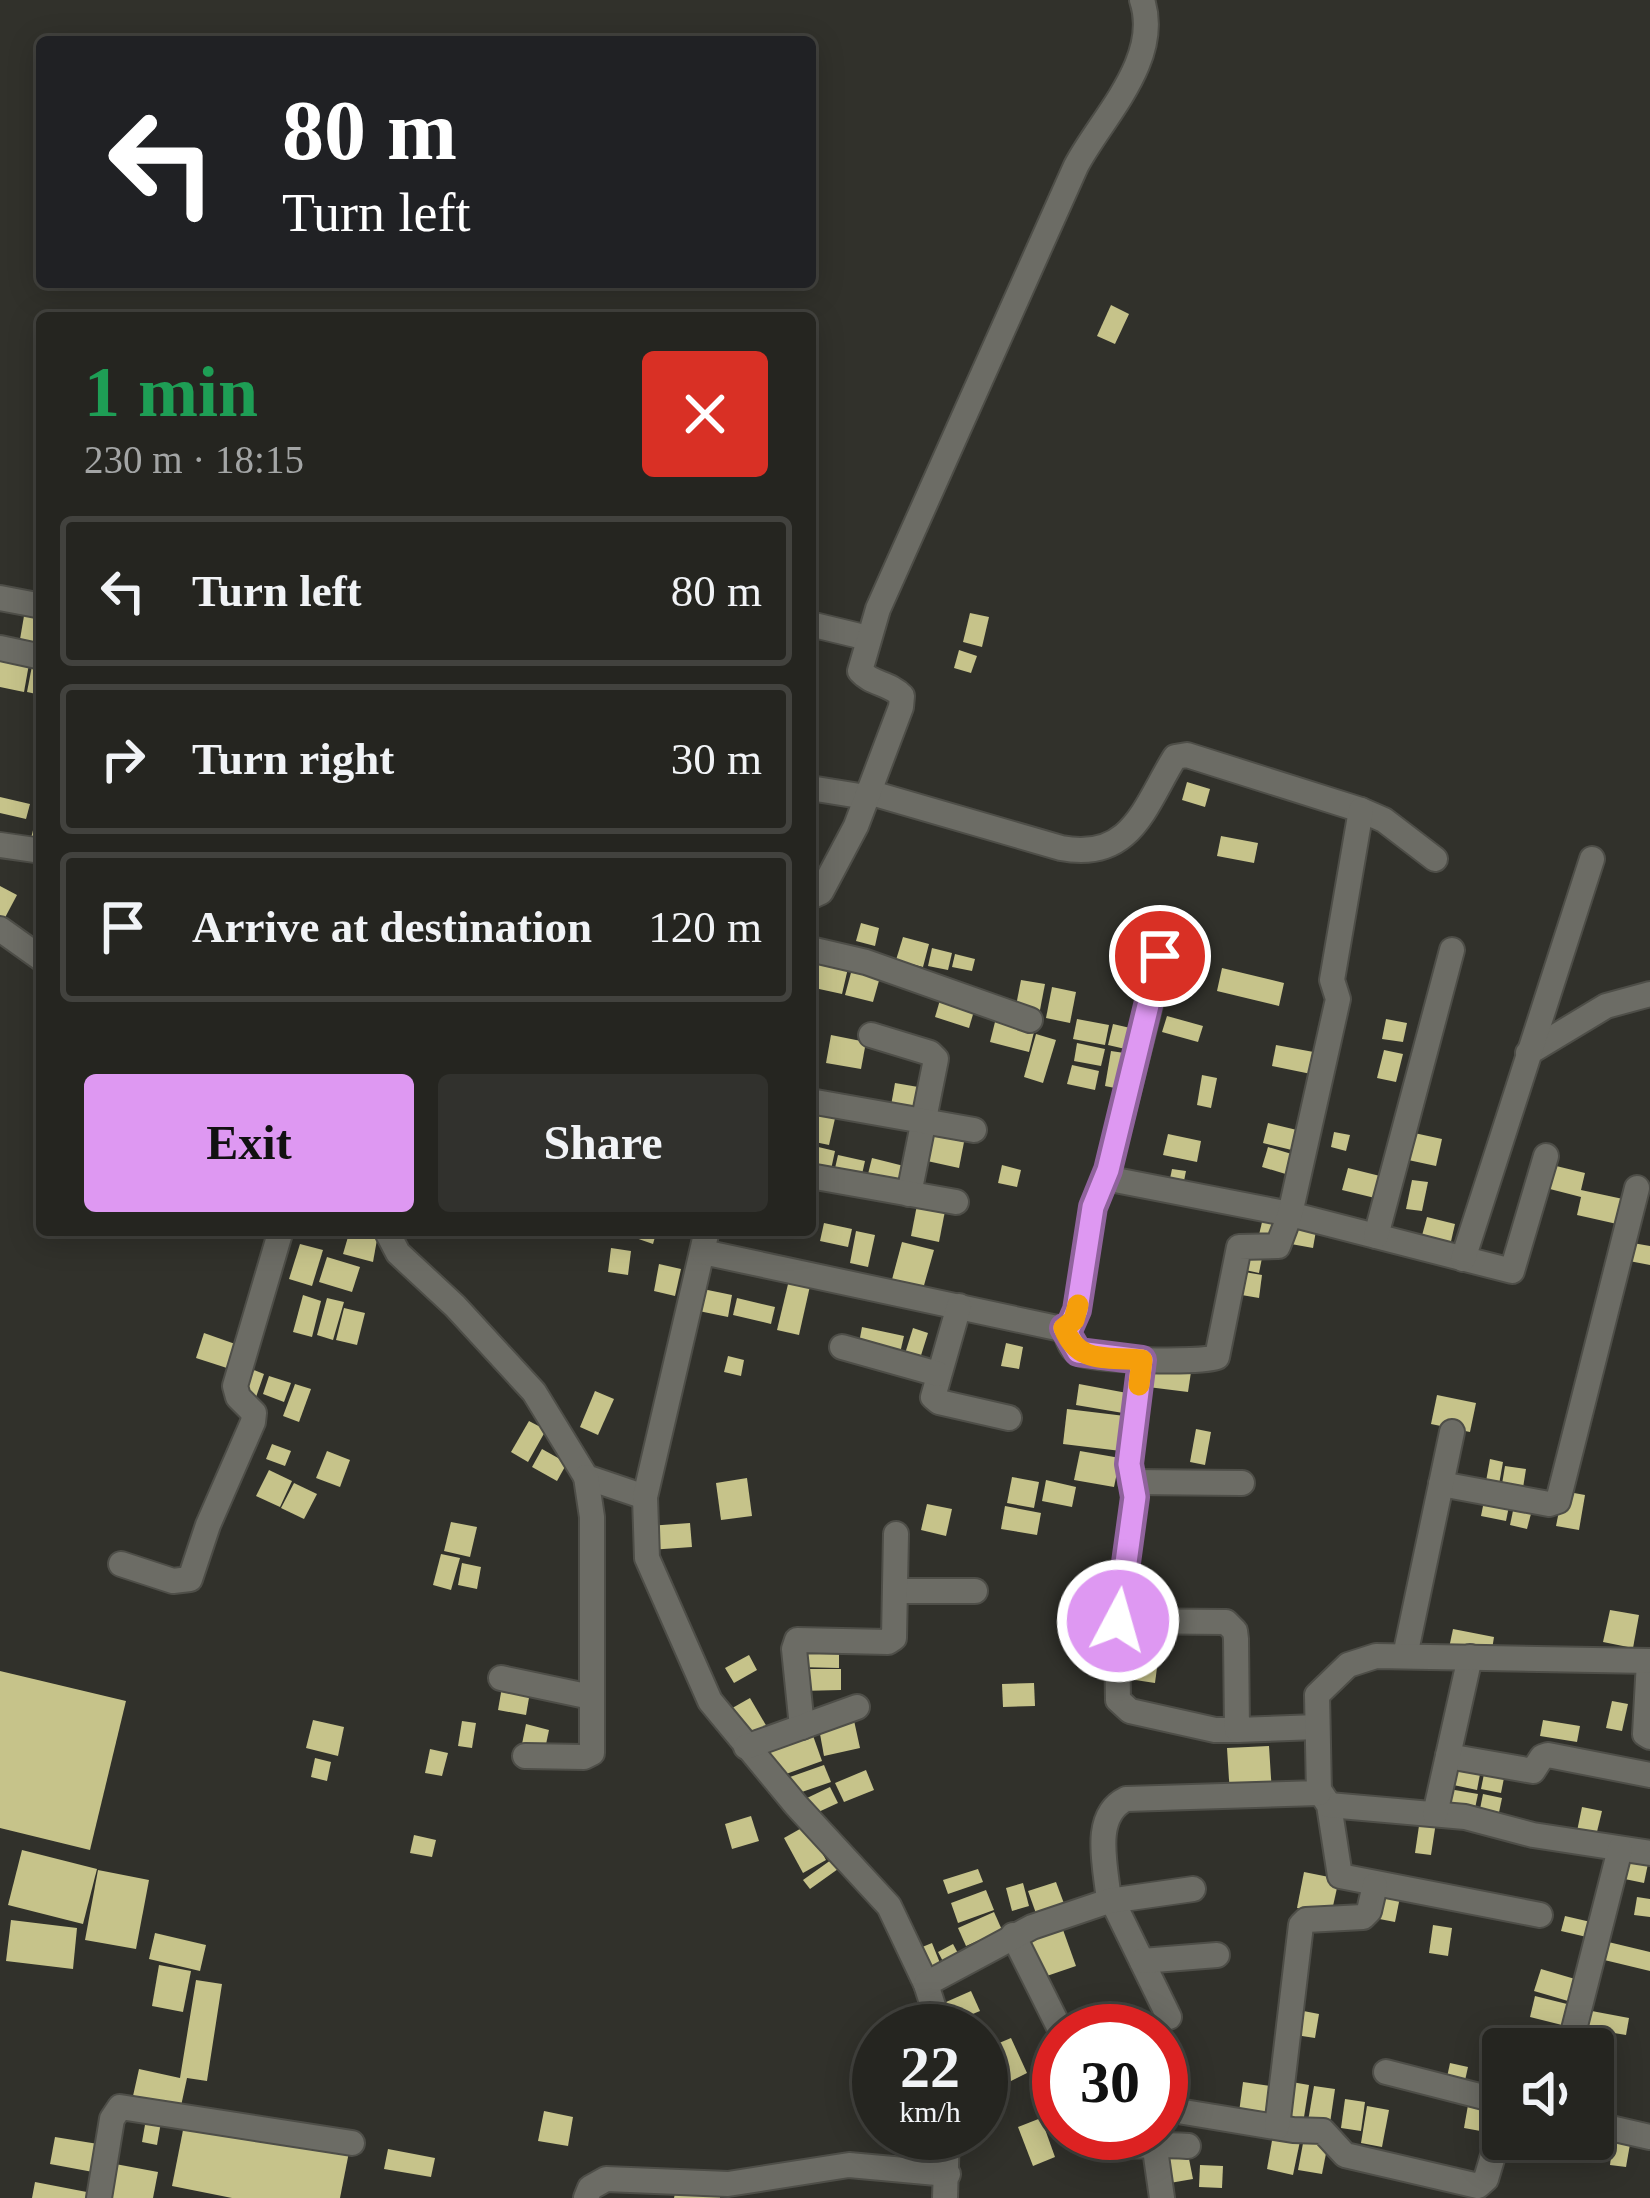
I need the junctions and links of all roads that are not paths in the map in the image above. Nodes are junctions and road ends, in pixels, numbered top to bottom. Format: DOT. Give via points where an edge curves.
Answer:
graph roads {
  1 [pos="1142,0"];
  2 [pos="0,598"];
  3 [pos="36,605"];
  4 [pos="816,625"];
  5 [pos="868,638"];
  6 [pos="0,648"];
  7 [pos="36,656"];
  8 [pos="816,789"];
  9 [pos="867,794"];
  10 [pos="1361,809"];
  11 [pos="0,845"];
  12 [pos="36,850"];
  13 [pos="1435,859"];
  14 [pos="1592,859"];
  15 [pos="816,895"];
  16 [pos="1166,928"];
  17 [pos="0,929"];
  18 [pos="1452,950"];
  19 [pos="816,951"];
  20 [pos="36,955"];
  21 [pos="1650,994"];
  22 [pos="1030,1020"];
  23 [pos="872,1035"];
  24 [pos="1528,1053"];
  25 [pos="816,1102"];
  26 [pos="923,1121"];
  27 [pos="974,1130"];
  28 [pos="1546,1156"];
  29 [pos="816,1177"];
  30 [pos="1105,1178"];
  31 [pos="1636,1188"];
  32 [pos="908,1194"];
  33 [pos="956,1202"];
  34 [pos="1290,1214"];
  35 [pos="279,1236"];
  36 [pos="389,1236"];
  37 [pos="1376,1236"];
  38 [pos="705,1241"];
  39 [pos="1463,1259"];
  40 [pos="959,1306"];
  41 [pos="1064,1328"];
  42 [pos="842,1347"];
  43 [pos="1142,1360"];
  44 [pos="938,1374"];
  45 [pos="1009,1418"];
  46 [pos="1452,1432"];
  47 [pos="586,1477"];
  48 [pos="1131,1482"];
  49 [pos="1242,1483"];
  50 [pos="1441,1484"];
  51 [pos="645,1497"];
  52 [pos="896,1534"];
  53 [pos="121,1564"];
  54 [pos="896,1591"];
  55 [pos="975,1591"];
  56 [pos="1118,1621"];
  57 [pos="1405,1656"];
  58 [pos="1470,1657"];
  59 [pos="1649,1661"];
  60 [pos="501,1678"];
  61 [pos="591,1697"];
  62 [pos="857,1707"];
  63 [pos="802,1727"];
  64 [pos="1317,1727"];
  65 [pos="1237,1730"];
  66 [pos="1650,1738"];
  67 [pos="746,1747"];
  68 [pos="525,1756"];
  69 [pos="1448,1756"];
  70 [pos="1650,1775"];
  71 [pos="1325,1798"];
  72 [pos="1435,1814"];
  73 [pos="1620,1849"];
  74 [pos="1650,1853"];
  75 [pos="1375,1885"];
  76 [pos="1192,1889"];
  77 [pos="1110,1900"];
  78 [pos="1540,1916"];
  79 [pos="1013,1935"];
  80 [pos="1217,1955"];
  81 [pos="1142,1961"];
  82 [pos="926,1984"];
  83 [pos="932,2004"];
  84 [pos="1048,2004"];
  85 [pos="1162,2004"];
  86 [pos="1574,2028"];
  87 [pos="1386,2072"];
  88 [pos="1482,2097"];
  89 [pos="1188,2113"];
  90 [pos="1277,2127"];
  91 [pos="1614,2129"];
  92 [pos="1650,2137"];
  93 [pos="352,2143"];
  94 [pos="1157,2160"];
  95 [pos="1492,2160"];
  96 [pos="946,2186"];
  97 [pos="99,2198"];
  98 [pos="586,2198"];
  99 [pos="1162,2198"];
  1 -- 5 [label="street" via="1145,35 1123,97 1076,166"];
  2 -- 3 [label="street"];
  4 -- 5 [label="street"];
  5 -- 9 [label="street" via="860,671 902,696"];
  6 -- 7 [label="street"];
  8 -- 9 [label="street"];
  9 -- 10 [label="street" via="1075,851 1103,847 1139,823 1181,755"];
  9 -- 15 [label="street"];
  10 -- 13 [label="street"];
  10 -- 34 [label="street" via="1332,980 1337,1005"];
  11 -- 12 [label="street"];
  14 -- 24 [label="street"];
  16 -- 30 [label="street"];
  17 -- 20 [label="street"];
  18 -- 37 [label="street"];
  19 -- 22 [label="street"];
  21 -- 24 [label="street" via="1606,1006"];
  23 -- 26 [label="street" via="936,1059"];
  24 -- 39 [label="street"];
  25 -- 26 [label="street"];
  26 -- 27 [label="street"];
  26 -- 32 [label="street"];
  28 -- 39 [label="street" via="1514,1268"];
  29 -- 32 [label="street"];
  30 -- 34 [label="street"];
  30 -- 41 [label="street" via="1077,1310"];
  31 -- 50 [label="street" via="1558,1501"];
  32 -- 33 [label="street"];
  34 -- 37 [label="street"];
  34 -- 43 [label="street" via="1278,1246 1239,1246 1217,1357"];
  35 -- 53 [label="street" via="235,1386 253,1422 190,1580"];
  36 -- 47 [label="street" via="534,1392"];
  37 -- 39 [label="street"];
  38 -- 40 [label="street"];
  38 -- 51 [label="street"];
  40 -- 41 [label="street"];
  40 -- 44 [label="street"];
  41 -- 43 [label="street" via="1078,1352"];
  42 -- 44 [label="street"];
  43 -- 48 [label="street"];
  44 -- 45 [label="street" via="935,1400"];
  46 -- 50 [label="street"];
  47 -- 51 [label="street"];
  47 -- 61 [label="street"];
  48 -- 49 [label="street"];
  48 -- 56 [label="street"];
  50 -- 57 [label="street"];
  51 -- 67 [label="street" via="650,1569 710,1701"];
  52 -- 54 [label="street"];
  54 -- 55 [label="street"];
  54 -- 63 [label="street" via="892,1641 797,1640"];
  56 -- 65 [label="street" via="1124,1709"];
  56 -- 65 [label="street" via="1232,1625"];
  57 -- 58 [label="street"];
  57 -- 64 [label="street" via="1348,1665 1318,1693"];
  58 -- 59 [label="street"];
  58 -- 69 [label="street"];
  59 -- 66 [label="street"];
  60 -- 61 [label="street"];
  61 -- 68 [label="street" via="590,1756"];
  62 -- 63 [label="street"];
  63 -- 67 [label="street"];
  64 -- 65 [label="street"];
  64 -- 71 [label="street"];
  67 -- 82 [label="street" via="889,1906"];
  69 -- 70 [label="street" via="1533,1771 1548,1755"];
  69 -- 72 [label="street"];
  71 -- 72 [label="street"];
  71 -- 75 [label="street" via="1337,1873"];
  71 -- 77 [label="street" via="1126,1798 1104,1825"];
  72 -- 73 [label="street"];
  73 -- 74 [label="street"];
  73 -- 86 [label="street"];
  75 -- 78 [label="street"];
  75 -- 90 [label="street" via="1364,1917 1301,1924"];
  76 -- 77 [label="street"];
  77 -- 79 [label="street"];
  77 -- 81 [label="street"];
  79 -- 82 [label="street"];
  79 -- 84 [label="street"];
  80 -- 81 [label="street"];
  81 -- 85 [label="street"];
  82 -- 83 [label="street"];
  87 -- 88 [label="street"];
  89 -- 90 [label="street"];
  90 -- 95 [label="street" via="1325,2131 1345,2155 1478,2186"];
  91 -- 92 [label="street"];
  93 -- 97 [label="street" via="120,2107"];
  94 -- 99 [label="street"];
  96 -- 98 [label="street" via="849,2165 728,2184 606,2179"];
}
